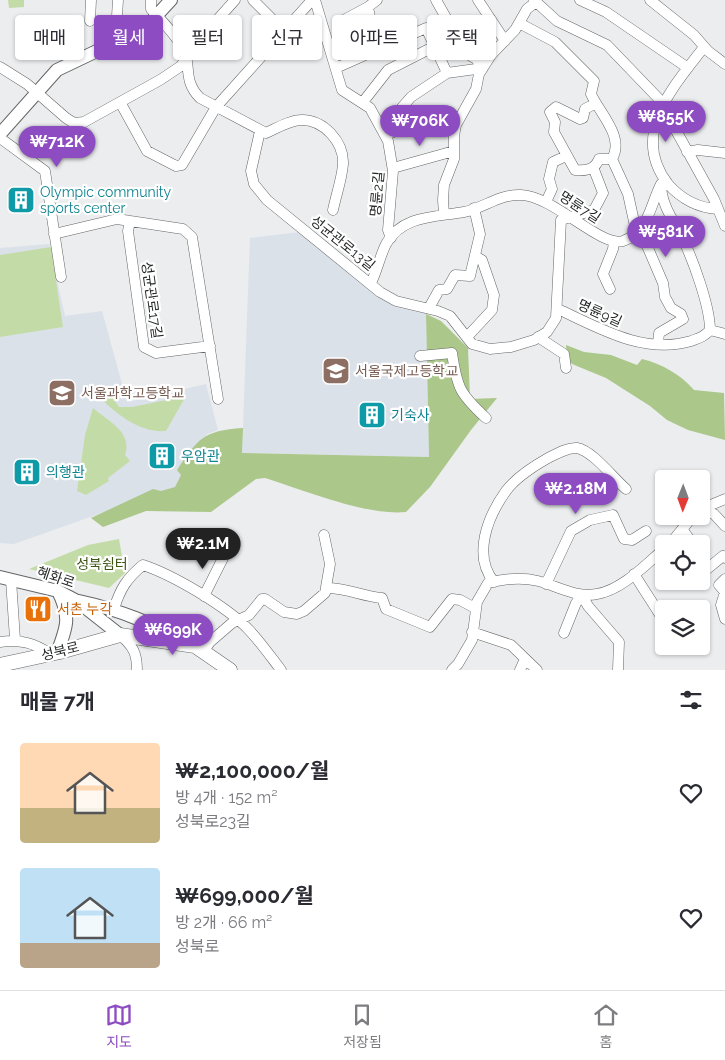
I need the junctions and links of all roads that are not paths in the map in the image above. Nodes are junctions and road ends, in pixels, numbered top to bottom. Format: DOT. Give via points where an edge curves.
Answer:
graph roads {
  1 [pos="91,0"];
  2 [pos="118,0"];
  3 [pos="151,0"];
  4 [pos="171,0"];
  5 [pos="236,0"];
  6 [pos="253,0"];
  7 [pos="314,0"];
  8 [pos="377,0"];
  9 [pos="436,0"];
  10 [pos="478,0"];
  11 [pos="580,0"];
  12 [pos="650,0"];
  13 [pos="535,1"];
  14 [pos="117,15"];
  15 [pos="157,15"];
  16 [pos="159,15"];
  17 [pos="222,15"];
  18 [pos="268,15"];
  19 [pos="299,15"];
  20 [pos="163,20"];
  21 [pos="90,21"];
  22 [pos="519,23"];
  23 [pos="427,30"];
  24 [pos="173,33"];
  25 [pos="505,41"];
  26 [pos="704,46"];
  27 [pos="427,50"];
  28 [pos="94,53"];
  29 [pos="185,60"];
  30 [pos="258,60"];
  31 [pos="441,60"];
  32 [pos="351,61"];
  33 [pos="725,64"];
  34 [pos="0,67"];
  35 [pos="336,68"];
  36 [pos="483,68"];
  37 [pos="688,68"];
  38 [pos="447,73"];
  39 [pos="36,92"];
  40 [pos="120,102"];
  41 [pos="363,102"];
  42 [pos="596,104"];
  43 [pos="216,107"];
  44 [pos="663,108"];
  45 [pos="458,121"];
  46 [pos="379,124"];
  47 [pos="260,131"];
  48 [pos="0,136"];
  49 [pos="385,136"];
  50 [pos="454,151"];
  51 [pos="687,152"];
  52 [pos="725,153"];
  53 [pos="566,156"];
  54 [pos="612,159"];
  55 [pos="593,167"];
  56 [pos="393,168"];
  57 [pos="663,181"];
  58 [pos="546,202"];
  59 [pos="474,208"];
  60 [pos="718,209"];
  61 [pos="334,210"];
  62 [pos="444,214"];
  63 [pos="571,217"];
  64 [pos="130,221"];
  65 [pos="725,226"];
  66 [pos="639,232"];
  67 [pos="54,234"];
  68 [pos="391,238"];
  69 [pos="614,241"];
  70 [pos="475,256"];
  71 [pos="61,277"];
  72 [pos="371,283"];
  73 [pos="610,289"];
  74 [pos="429,308"];
  75 [pos="558,309"];
  76 [pos="710,330"];
  77 [pos="725,334"];
  78 [pos="467,337"];
  79 [pos="538,337"];
  80 [pos="658,344"];
  81 [pos="210,346"];
  82 [pos="420,356"];
  83 [pos="566,368"];
  84 [pos="218,399"];
  85 [pos="486,418"];
  86 [pos="626,489"];
  87 [pos="725,499"];
  88 [pos="710,505"];
  89 [pos="710,512"];
  90 [pos="685,525"];
  91 [pos="725,526"];
  92 [pos="682,529"];
  93 [pos="646,531"];
  94 [pos="324,535"];
  95 [pos="677,535"];
  96 [pos="686,535"];
  97 [pos="224,556"];
  98 [pos="655,556"];
  99 [pos="725,558"];
  100 [pos="710,566"];
  101 [pos="634,574"];
  102 [pos="5,579"];
  103 [pos="725,579"];
  104 [pos="494,582"];
  105 [pos="546,584"];
  106 [pos="326,588"];
  107 [pos="58,592"];
  108 [pos="582,595"];
  109 [pos="204,596"];
  110 [pos="77,601"];
  111 [pos="655,607"];
  112 [pos="114,608"];
  113 [pos="476,608"];
  114 [pos="725,619"];
  115 [pos="239,622"];
  116 [pos="472,632"];
  117 [pos="564,633"];
  118 [pos="120,635"];
  119 [pos="14,639"];
  120 [pos="0,642"];
  121 [pos="199,649"];
  122 [pos="54,654"];
  123 [pos="525,659"];
  124 [pos="0,665"];
  125 [pos="138,670"];
  126 [pos="230,670"];
  127 [pos="281,670"];
  128 [pos="452,670"];
  129 [pos="520,670"];
  130 [pos="537,670"];
  131 [pos="618,670"];
  1 -- 21 [label="street"];
  2 -- 14 [label="street"];
  3 -- 15 [label="street" via="151,9"];
  4 -- 16 [label="street"];
  5 -- 17 [label="street"];
  6 -- 18 [label="street"];
  7 -- 19 [label="street"];
  7 -- 35 [label="street, 명륜2길"];
  8 -- 32 [label="street" via="369,12 338,23"];
  9 -- 36 [label="street" via="459,49 476,59"];
  10 -- 25 [label="street"];
  11 -- 37 [label="street" via="606,12"];
  12 -- 26 [label="street"];
  13 -- 22 [label="street"];
  13 -- 44 [label="street" via="556,21 607,45 658,98"];
  20 -- 24 [label="street"];
  22 -- 25 [label="street"];
  22 -- 42 [label="street" via="555,42 581,66 594,81 591,94"];
  23 -- 32 [label="street"];
  25 -- 36 [label="street"];
  26 -- 33 [label="street"];
  26 -- 37 [label="street"];
  27 -- 41 [label="street" via="388,70"];
  28 -- 39 [label="street" via="57,70"];
  29 -- 40 [label="street" via="160,80"];
  29 -- 43 [label="street" via="194,91"];
  30 -- 43 [label="street"];
  31 -- 38 [label="street"];
  32 -- 35 [label="street"];
  34 -- 39 [label="street"];
  35 -- 41 [label="street, 명륜2길" via="342,90"];
  36 -- 38 [label="street"];
  36 -- 45 [label="street" via="476,89"];
  37 -- 44 [label="street" via="666,96"];
  38 -- 46 [label="street" via="411,97 397,114"];
  39 -- 40 [label="street" via="74,124 84,122"];
  39 -- 48 [label="street"];
  40 -- 43 [label="street" via="147,151 176,166 182,165"];
  41 -- 46 [label="street, 명륜2길"];
  42 -- 53 [label="street" via="585,110 580,119 556,107 550,112 555,122 554,132"];
  42 -- 54 [label="street" via="616,140"];
  43 -- 47 [label="street"];
  44 -- 51 [label="street"];
  44 -- 57 [label="street" via="655,121 653,133 654,154"];
  45 -- 49 [label="street" via="450,112"];
  45 -- 50 [label="street"];
  46 -- 49 [label="street, 명륜2길"];
  47 -- 61 [label="street, 성균관로13길" via="266,133 302,120 319,124 331,132 339,144 344,163"];
  47 -- 72 [label="street, 성균관로13길" via="251,170 254,184 267,200"];
  48 -- 67 [label="street" via="45,171"];
  49 -- 56 [label="street, 명륜2길"];
  50 -- 56 [label="street"];
  50 -- 62 [label="street" via="444,185"];
  51 -- 52 [label="street"];
  51 -- 60 [label="street"];
  53 -- 55 [label="street" via="575,170"];
  53 -- 58 [label="street" via="553,162 549,179 552,189"];
  54 -- 55 [label="street" via="599,159"];
  54 -- 66 [label="street" via="628,194"];
  55 -- 63 [label="street" via="602,197 594,210"];
  56 -- 68 [label="street, 명륜2길" via="388,230"];
  57 -- 60 [label="street" via="686,200"];
  57 -- 66 [label="street"];
  57 -- 76 [label="street" via="661,194 686,246"];
  58 -- 59 [label="street, 명륜7길" via="522,195 489,201"];
  58 -- 63 [label="street, 명륜7길"];
  59 -- 62 [label="street, 명륜7길"];
  59 -- 70 [label="street" via="480,234"];
  60 -- 65 [label="street"];
  62 -- 68 [label="street, 명륜7길" via="415,219"];
  63 -- 69 [label="street, 명륜7길" via="592,232"];
  63 -- 75 [label="street, 명륜9길" via="561,220"];
  64 -- 67 [label="street" via="117,219"];
  64 -- 81 [label="street" via="183,229 192,237"];
  64 -- 81 [label="street, 성균관로17길" via="128,231 144,347 156,353"];
  66 -- 69 [label="street" via="620,242"];
  66 -- 80 [label="street" via="663,282 666,297 683,319 659,333"];
  67 -- 71 [label="street"];
  68 -- 72 [label="street, 명륜7길"];
  69 -- 73 [label="street" via="603,274"];
  70 -- 74 [label="street" via="470,276 455,276 447,289 439,290"];
  70 -- 78 [label="street" via="482,260 494,295 492,310"];
  72 -- 74 [label="street, 성균관로13길" via="396,301"];
  74 -- 78 [label="street, 성균관로13길" via="450,316"];
  75 -- 79 [label="street, 성균관로13길" via="547,332"];
  75 -- 80 [label="street, 명륜9길" via="626,340"];
  76 -- 77 [label="street"];
  76 -- 80 [label="street, 명륜9길" via="704,337 680,344"];
  78 -- 79 [label="street, 성균관로13길" via="472,344 490,349 511,348"];
  79 -- 83 [label="street" via="564,354"];
  81 -- 84 [label="street"];
  82 -- 85 [label="street" via="452,353 455,378 464,398"];
  86 -- 104 [label="street" via="608,474 602,462 577,448 561,451 532,468 507,490 487,528 482,555 488,575"];
  87 -- 88 [label="street"];
  89 -- 91 [label="street"];
  90 -- 92 [label="street"];
  92 -- 95 [label="street"];
  92 -- 96 [label="street"];
  93 -- 105 [label="street" via="632,540 624,539 613,516 590,520 571,531"];
  94 -- 106 [label="street" via="330,564"];
  97 -- 109 [label="street"];
  98 -- 101 [label="street"];
  99 -- 100 [label="street" via="722,556"];
  101 -- 108 [label="street" via="598,594"];
  101 -- 111 [label="street"];
  102 -- 107 [label="street, 혜화로"];
  102 -- 119 [label="street"];
  103 -- 114 [label="street" via="719,586 724,592 721,605"];
  104 -- 105 [label="street" via="502,579 536,580"];
  104 -- 113 [label="street" via="488,584"];
  105 -- 108 [label="street"];
  106 -- 113 [label="street" via="345,588 365,596 382,598 386,610 430,627 452,599"];
  106 -- 115 [label="street" via="317,601 297,614 284,612 262,599"];
  107 -- 110 [label="street, 혜화로"];
  107 -- 122 [label="street" via="67,608 66,628"];
  108 -- 117 [label="street"];
  108 -- 131 [label="street" via="619,642"];
  109 -- 112 [label="street" via="162,571 143,564 119,590"];
  109 -- 115 [label="street"];
  110 -- 112 [label="street"];
  110 -- 118 [label="street, 혜화로"];
  112 -- 121 [label="street"];
  113 -- 116 [label="street"];
  115 -- 121 [label="street" via="232,623"];
  115 -- 127 [label="street" via="249,629"];
  116 -- 123 [label="street" via="511,646"];
  116 -- 128 [label="street" via="472,640"];
  118 -- 121 [label="main road, 성북로"];
  118 -- 122 [label="main road, 성북로"];
  118 -- 125 [label="street" via="131,644 137,655"];
  119 -- 120 [label="street"];
  119 -- 122 [label="street" via="38,645"];
  121 -- 126 [label="main road, 성북로"];
  122 -- 124 [label="main road, 성북로"];
  123 -- 129 [label="street"];
  123 -- 130 [label="street"];
}
